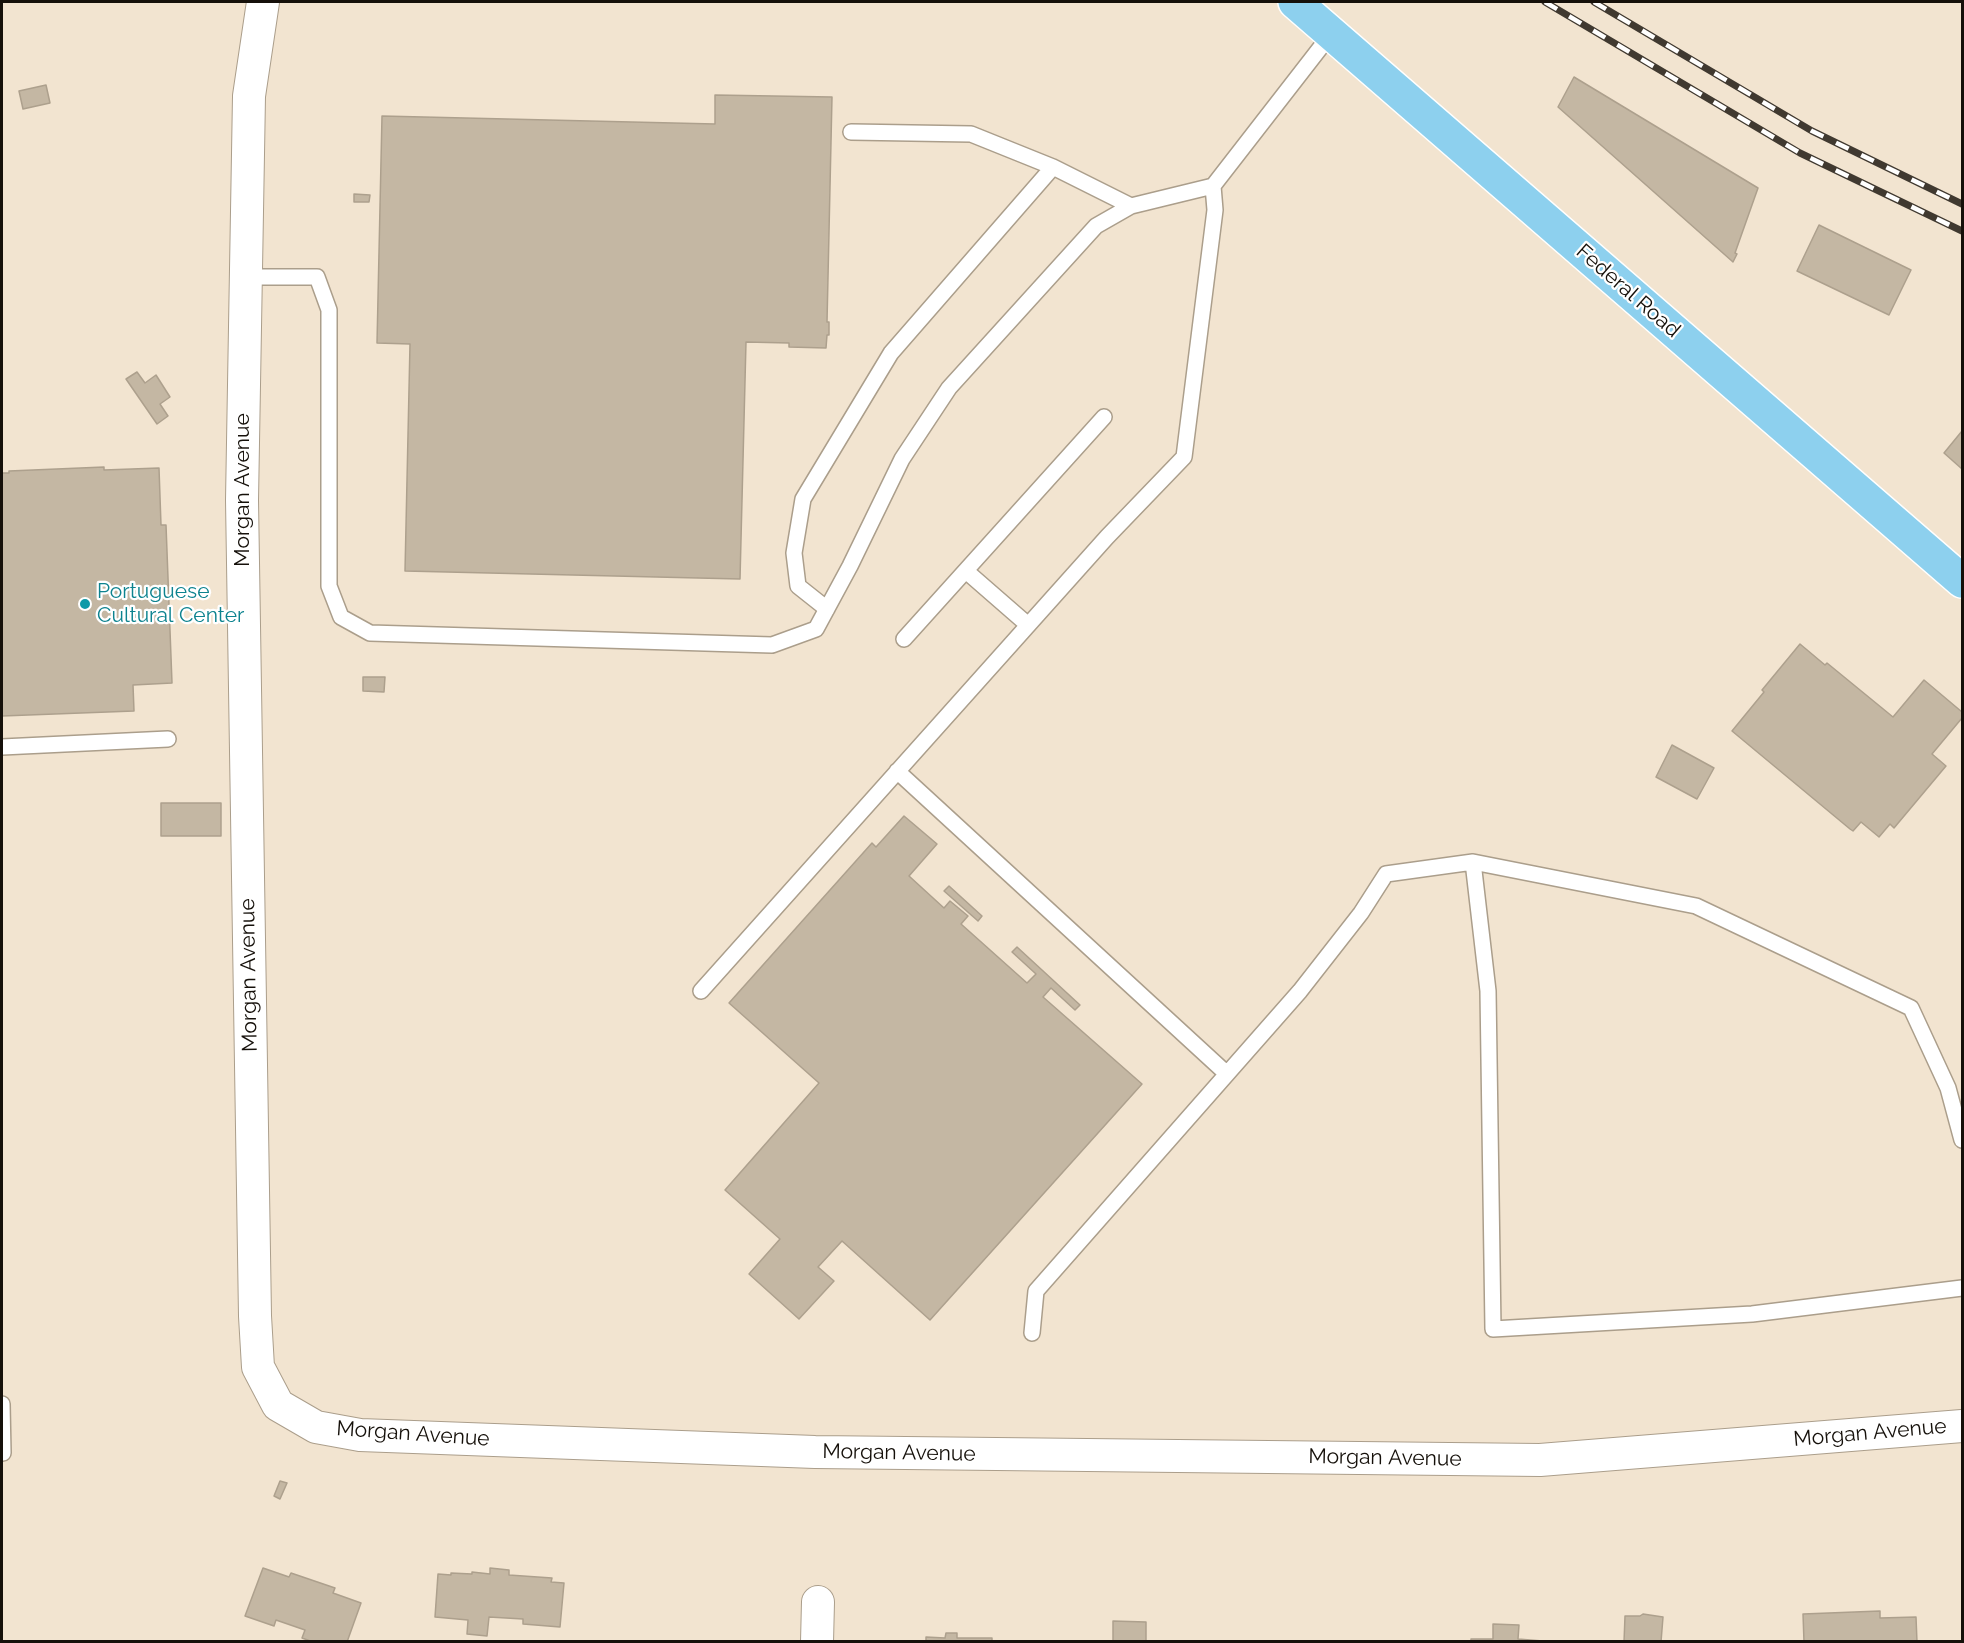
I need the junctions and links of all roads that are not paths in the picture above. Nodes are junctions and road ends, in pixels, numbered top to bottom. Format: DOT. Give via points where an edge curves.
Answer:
graph roads {
  1 [pos="263,2"];
  2 [pos="1295,2"];
  3 [pos="1331,34"];
  4 [pos="851,132"];
  5 [pos="1053,167"];
  6 [pos="1213,186"];
  7 [pos="1131,206"];
  8 [pos="246,277"];
  9 [pos="1104,417"];
  10 [pos="966,571"];
  11 [pos="1962,581"];
  12 [pos="827,609"];
  13 [pos="1028,625"];
  14 [pos="904,639"];
  15 [pos="168,739"];
  16 [pos="2,747"];
  17 [pos="897,771"];
  18 [pos="1473,862"];
  19 [pos="701,991"];
  20 [pos="1227,1074"];
  21 [pos="1962,1140"];
  22 [pos="1962,1288"];
  23 [pos="1032,1333"];
  24 [pos="2,1404"];
  25 [pos="1962,1426"];
  26 [pos="2,1453"];
  27 [pos="818,1602"];
  28 [pos="817,1641"];
  1 -- 8 [label="street, Morgan Avenue" via="249,96"];
  2 -- 3 [label="main road, Federal Road"];
  3 -- 6 [label="lane"];
  3 -- 11 [label="main road, Federal Road"];
  4 -- 5 [label="lane" via="971,134"];
  5 -- 7 [label="lane"];
  5 -- 12 [label="lane" via="891,353 803,499 794,553 798,586"];
  6 -- 7 [label="lane"];
  6 -- 13 [label="lane" via="1215,210 1184,457"];
  7 -- 12 [label="lane" via="1096,226 949,388 902,459"];
  8 -- 12 [label="lane" via="317,277 329,310 329,586 341,617 370,633 772,645 816,629"];
  8 -- 25 [label="street, Morgan Avenue" via="242,500 255,1317 258,1367 278,1405 316,1426 360,1435 884,1453 1540,1460"];
  9 -- 10 [label="lane"];
  10 -- 13 [label="lane"];
  10 -- 14 [label="lane"];
  13 -- 17 [label="lane"];
  15 -- 16 [label="lane"];
  17 -- 19 [label="lane"];
  17 -- 20 [label="lane"];
  18 -- 20 [label="lane" via="1386,874 1300,991"];
  18 -- 21 [label="lane" via="1696,906 1911,1008 1948,1088"];
  18 -- 22 [label="lane" via="1488,991 1493,1329 1752,1314"];
  20 -- 23 [label="lane" via="1036,1291"];
  24 -- 26 [label="lane"];
  27 -- 28 [label="street"];
}
